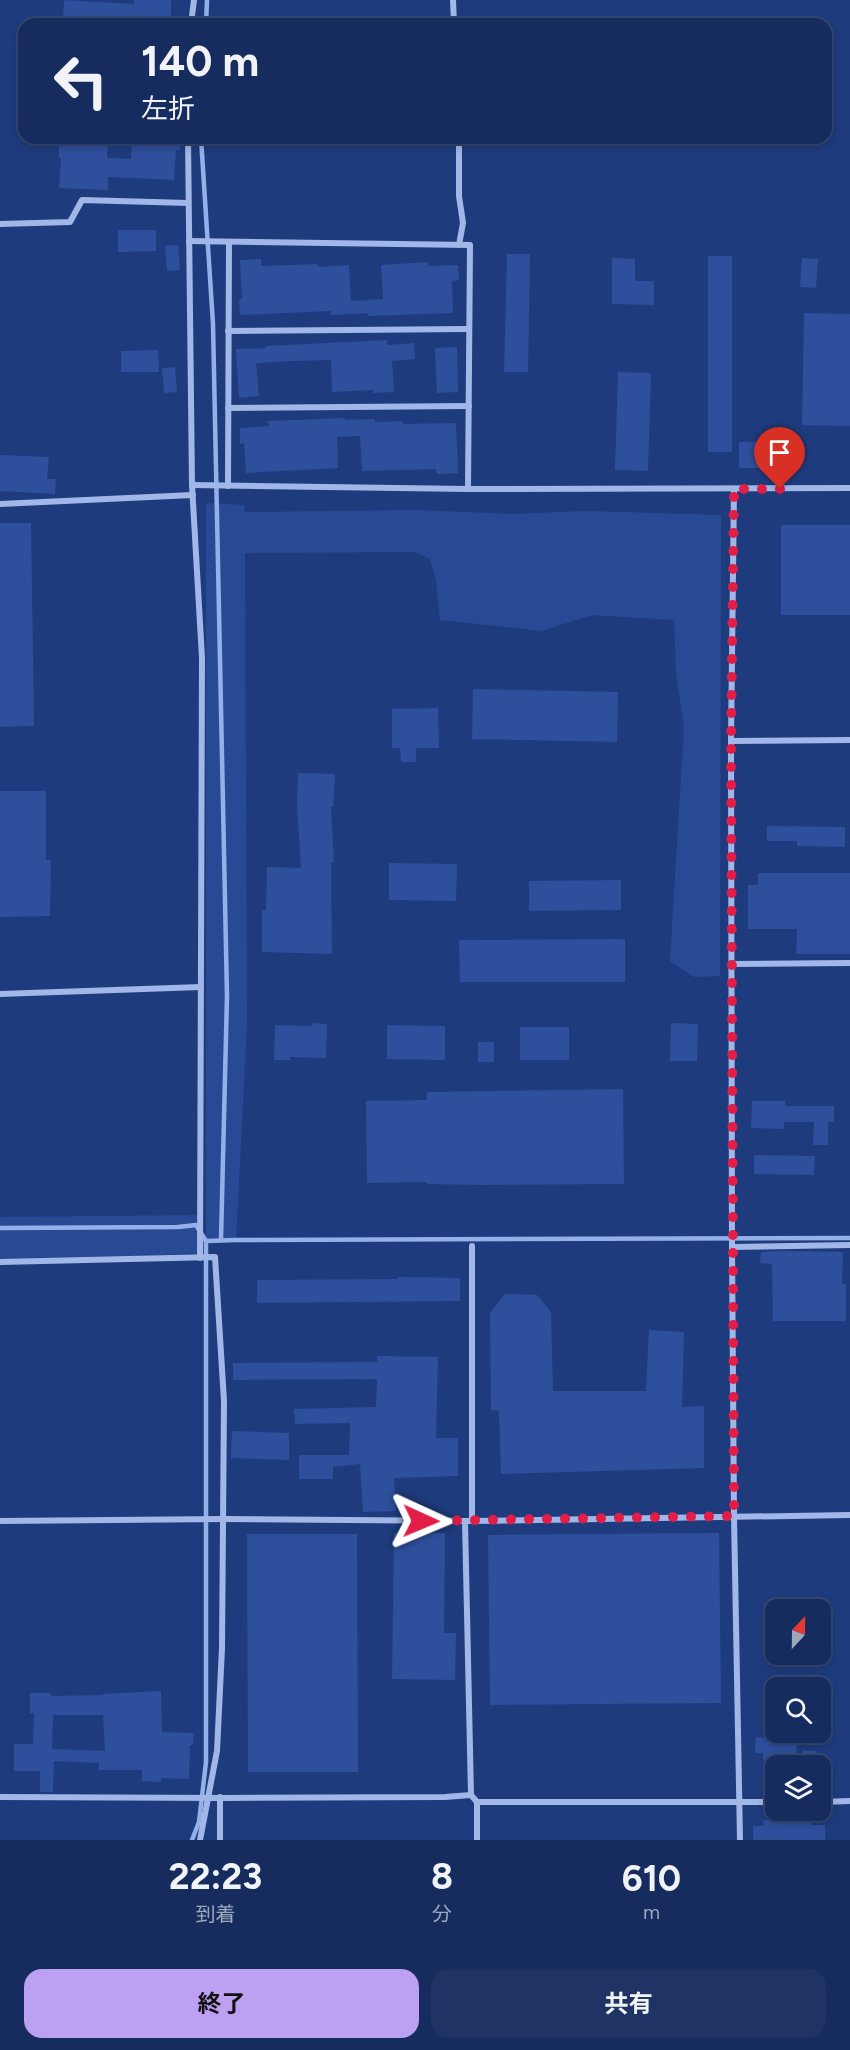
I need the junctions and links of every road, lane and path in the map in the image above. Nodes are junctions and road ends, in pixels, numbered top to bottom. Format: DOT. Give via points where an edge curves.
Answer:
graph roads {
  1 [pos="194,0"];
  2 [pos="453,0"];
  3 [pos="192,18"];
  4 [pos="454,18"];
  5 [pos="188,144"];
  6 [pos="459,144"];
  7 [pos="188,203"];
  8 [pos="0,225"];
  9 [pos="189,241"];
  10 [pos="229,242"];
  11 [pos="459,245"];
  12 [pos="469,329"];
  13 [pos="228,331"];
  14 [pos="469,406"];
  15 [pos="228,408"];
  16 [pos="192,485"];
  17 [pos="228,486"];
  18 [pos="850,488"];
  19 [pos="468,489"];
  20 [pos="734,489"];
  21 [pos="193,495"];
  22 [pos="0,504"];
  23 [pos="850,740"];
  24 [pos="731,741"];
  25 [pos="850,963"];
  26 [pos="733,964"];
  27 [pos="201,987"];
  28 [pos="0,993"];
  29 [pos="850,1245"];
  30 [pos="472,1246"];
  31 [pos="732,1246"];
  32 [pos="200,1258"];
  33 [pos="0,1262"];
  34 [pos="850,1515"];
  35 [pos="734,1516"];
  36 [pos="224,1519"];
  37 [pos="0,1521"];
  38 [pos="468,1521"];
  39 [pos="471,1795"];
  40 [pos="0,1797"];
  41 [pos="207,1797"];
  42 [pos="220,1797"];
  43 [pos="850,1801"];
  44 [pos="477,1802"];
  45 [pos="765,1802"];
  46 [pos="831,1802"];
  47 [pos="739,1803"];
  48 [pos="200,1840"];
  49 [pos="219,1840"];
  50 [pos="477,1840"];
  51 [pos="740,1840"];
  1 -- 3 [label="street"];
  2 -- 4 [label="street"];
  5 -- 7 [label="street"];
  6 -- 11 [label="street"];
  7 -- 8 [label="street" via="82,200 70,222"];
  7 -- 9 [label="street"];
  9 -- 10 [label="street"];
  9 -- 16 [label="street"];
  10 -- 11 [label="street"];
  10 -- 13 [label="street"];
  11 -- 12 [label="street" via="470,245"];
  12 -- 13 [label="street"];
  12 -- 14 [label="street"];
  13 -- 15 [label="street"];
  14 -- 15 [label="street"];
  14 -- 19 [label="street"];
  15 -- 17 [label="street"];
  16 -- 17 [label="street"];
  16 -- 21 [label="street"];
  17 -- 19 [label="street"];
  18 -- 20 [label="street"];
  19 -- 20 [label="street"];
  20 -- 24 [label="street"];
  21 -- 22 [label="street"];
  21 -- 27 [label="street" via="202,658"];
  23 -- 24 [label="street"];
  24 -- 26 [label="street"];
  25 -- 26 [label="street"];
  26 -- 31 [label="street"];
  27 -- 28 [label="street"];
  27 -- 32 [label="street"];
  29 -- 31 [label="street"];
  30 -- 38 [label="street"];
  31 -- 35 [label="street"];
  32 -- 33 [label="street"];
  32 -- 36 [label="street" via="215,1257 224,1401"];
  34 -- 35 [label="street"];
  35 -- 38 [label="street"];
  35 -- 47 [label="street"];
  36 -- 37 [label="street"];
  36 -- 38 [label="street"];
  36 -- 41 [label="street" via="217,1751"];
  38 -- 39 [label="street"];
  39 -- 42 [label="street"];
  39 -- 44 [label="street"];
  40 -- 41 [label="street"];
  41 -- 42 [label="street"];
  41 -- 48 [label="street"];
  42 -- 49 [label="street"];
  43 -- 46 [label="street"];
  44 -- 47 [label="street"];
  44 -- 50 [label="street"];
  45 -- 47 [label="street"];
  47 -- 51 [label="street"];
}
